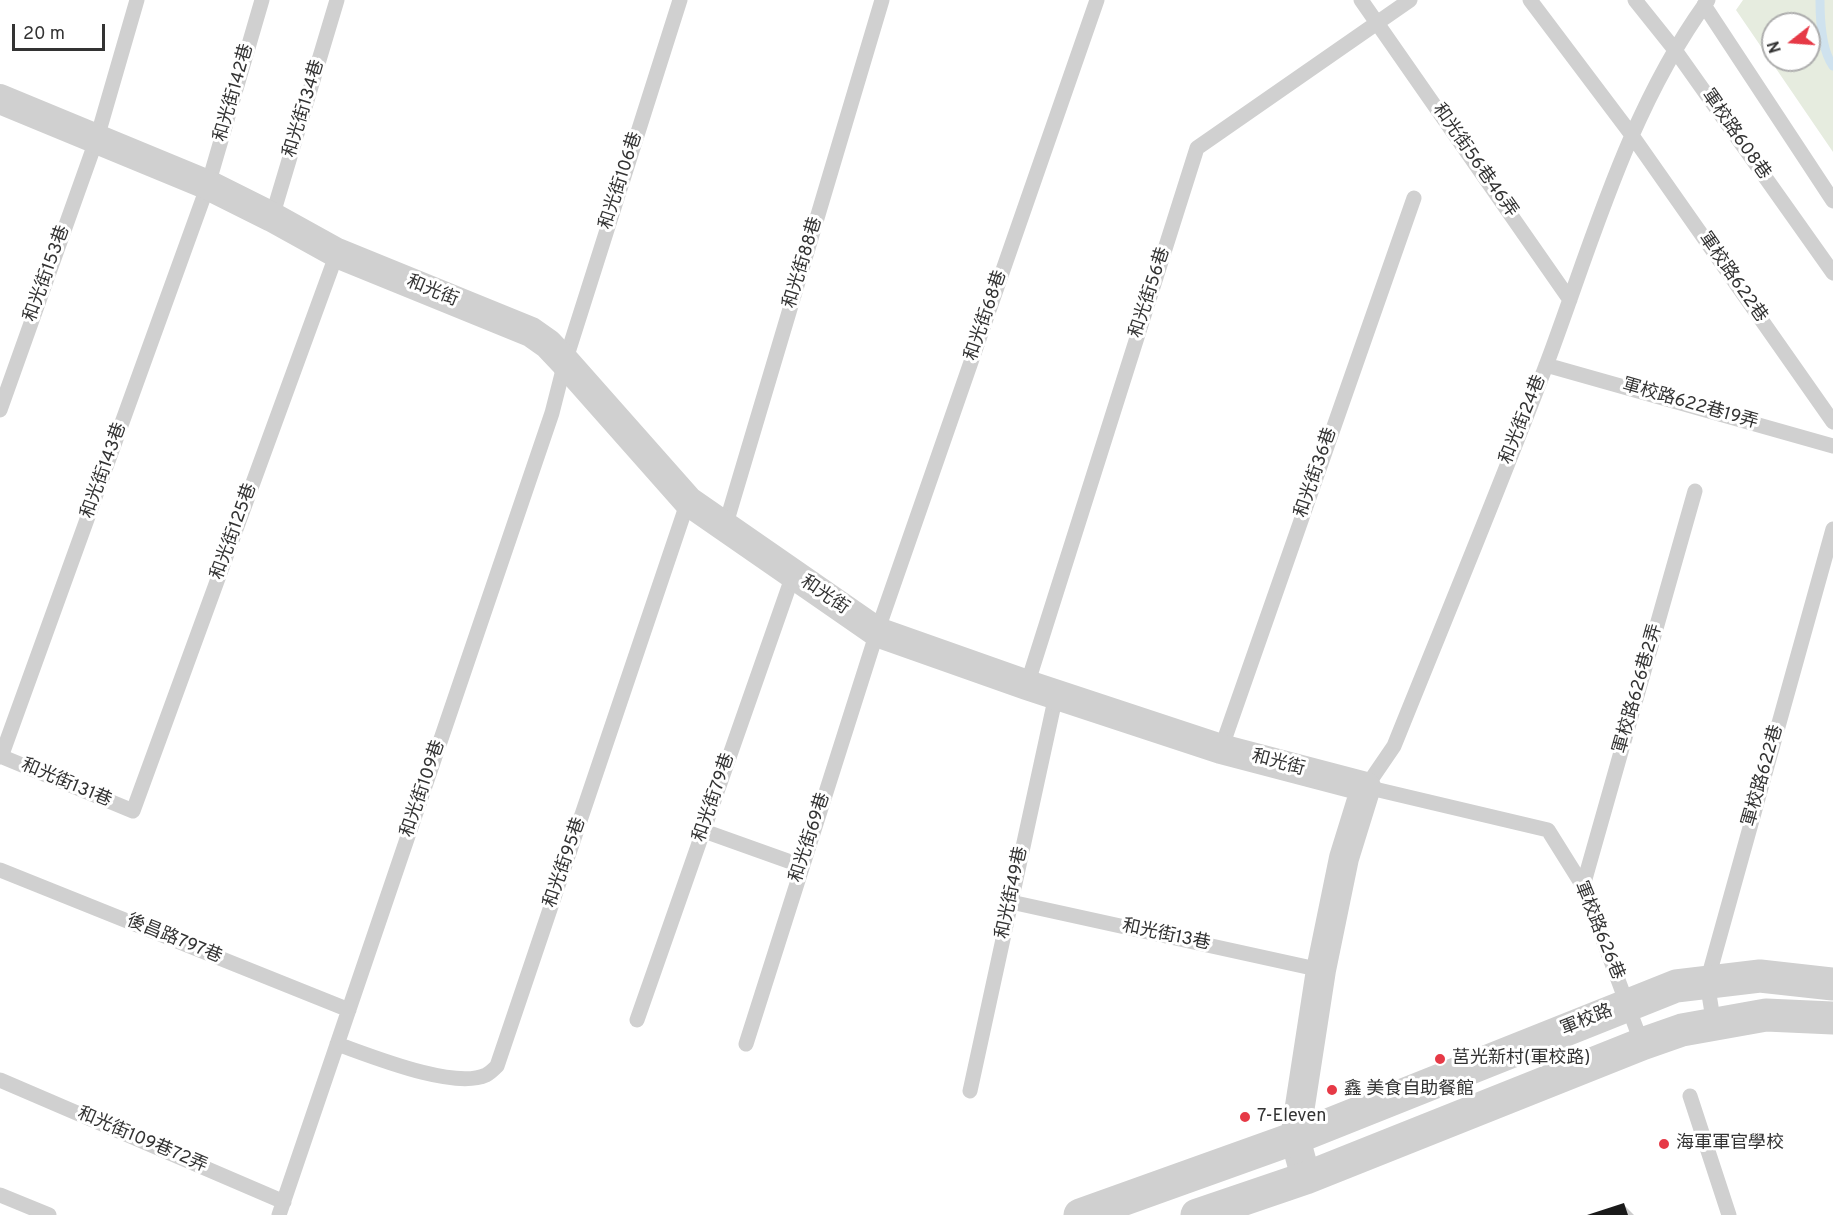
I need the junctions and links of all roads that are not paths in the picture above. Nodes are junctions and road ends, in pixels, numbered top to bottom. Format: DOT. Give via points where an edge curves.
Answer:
graph roads {
  1 [pos="137,0"];
  2 [pos="262,0"];
  3 [pos="337,0"];
  4 [pos="680,0"];
  5 [pos="882,0"];
  6 [pos="1097,0"];
  7 [pos="1361,0"];
  8 [pos="1410,0"];
  9 [pos="1530,0"];
  10 [pos="1635,0"];
  11 [pos="1706,3"];
  12 [pos="1378,22"];
  13 [pos="1675,50"];
  14 [pos="0,99"];
  15 [pos="1631,134"];
  16 [pos="97,138"];
  17 [pos="208,185"];
  18 [pos="1414,198"];
  19 [pos="1833,201"];
  20 [pos="272,217"];
  21 [pos="337,253"];
  22 [pos="1833,273"];
  23 [pos="1570,300"];
  24 [pos="565,362"];
  25 [pos="1546,365"];
  26 [pos="0,410"];
  27 [pos="1833,422"];
  28 [pos="1833,446"];
  29 [pos="1695,491"];
  30 [pos="688,501"];
  31 [pos="725,526"];
  32 [pos="1833,529"];
  33 [pos="794,575"];
  34 [pos="877,632"];
  35 [pos="1027,685"];
  36 [pos="1056,695"];
  37 [pos="1221,749"];
  38 [pos="1,757"];
  39 [pos="1366,787"];
  40 [pos="133,812"];
  41 [pos="704,831"];
  42 [pos="802,866"];
  43 [pos="0,870"];
  44 [pos="1583,886"];
  45 [pos="1011,902"];
  46 [pos="1321,970"];
  47 [pos="1707,982"];
  48 [pos="1831,998"];
  49 [pos="1627,1005"];
  50 [pos="349,1010"];
  51 [pos="637,1020"];
  52 [pos="1714,1025"];
  53 [pos="337,1044"];
  54 [pos="746,1044"];
  55 [pos="1642,1044"];
  56 [pos="0,1080"];
  57 [pos="970,1091"];
  58 [pos="1690,1096"];
  59 [pos="1295,1138"];
  60 [pos="1306,1178"];
  61 [pos="0,1195"];
  62 [pos="281,1209"];
  63 [pos="49,1215"];
  64 [pos="1080,1215"];
  65 [pos="1197,1215"];
  66 [pos="1729,1215"];
  1 -- 16 [label="lane, 和光街153巷"];
  2 -- 17 [label="lane, 和光街142巷"];
  3 -- 20 [label="lane, 和光街134巷"];
  4 -- 24 [label="lane, 和光街106巷"];
  5 -- 31 [label="lane, 和光街88巷"];
  6 -- 34 [label="lane, 和光街68巷"];
  7 -- 12 [label="lane, 和光街56巷46弄"];
  8 -- 12 [label="lane, 和光街56巷"];
  9 -- 15 [label="lane, 軍校路622巷"];
  10 -- 13 [label="lane, 軍校路608巷"];
  11 -- 13 [label="lane, 和光街24巷"];
  11 -- 19 [label="lane"];
  12 -- 23 [label="lane, 和光街56巷46弄"];
  12 -- 35 [label="lane, 和光街56巷" via="1197,148"];
  13 -- 15 [label="lane, 和光街24巷"];
  13 -- 22 [label="lane, 軍校路608巷"];
  14 -- 16 [label="street, 和光街"];
  15 -- 23 [label="lane, 和光街24巷"];
  15 -- 27 [label="lane, 軍校路622巷"];
  16 -- 17 [label="street, 和光街"];
  16 -- 26 [label="lane, 和光街153巷"];
  17 -- 20 [label="street, 和光街"];
  17 -- 38 [label="lane, 和光街143巷"];
  18 -- 37 [label="lane, 和光街36巷"];
  20 -- 21 [label="street, 和光街"];
  21 -- 24 [label="street, 和光街" via="531,332"];
  21 -- 40 [label="lane, 和光街125巷"];
  23 -- 25 [label="lane, 和光街24巷"];
  24 -- 30 [label="street, 和光街"];
  24 -- 50 [label="lane, 和光街109巷" via="548,424"];
  25 -- 28 [label="lane, 軍校路622巷19弄"];
  25 -- 39 [label="lane, 和光街24巷" via="1394,746"];
  29 -- 44 [label="lane, 軍校路626巷2弄"];
  30 -- 31 [label="street, 和光街"];
  30 -- 53 [label="lane, 和光街95巷" via="497,1066 487,1075 454,1079"];
  31 -- 33 [label="street, 和光街"];
  32 -- 47 [label="lane, 軍校路622巷"];
  33 -- 34 [label="street, 和光街"];
  33 -- 41 [label="lane, 和光街79巷"];
  34 -- 35 [label="street, 和光街"];
  34 -- 42 [label="lane, 和光街69巷"];
  35 -- 36 [label="street, 和光街"];
  36 -- 37 [label="street, 和光街"];
  36 -- 45 [label="lane, 和光街49巷"];
  37 -- 39 [label="street, 和光街"];
  38 -- 40 [label="lane, 和光街131巷"];
  39 -- 44 [label="lane, 軍校路626巷" via="1548,830"];
  39 -- 46 [label="street" via="1344,858"];
  41 -- 42 [label="lane"];
  41 -- 51 [label="lane, 和光街79巷"];
  42 -- 54 [label="lane, 和光街69巷"];
  43 -- 50 [label="lane, 後昌路797巷"];
  44 -- 49 [label="lane, 軍校路626巷"];
  45 -- 46 [label="lane, 和光街13巷"];
  45 -- 57 [label="lane, 和光街49巷"];
  46 -- 59 [label="street"];
  47 -- 48 [label="street, 軍校路" via="1760,976"];
  47 -- 49 [label="street, 軍校路" via="1676,986"];
  47 -- 52 [label="lane, 軍校路622巷"];
  48 -- 52 [label="street, 軍校路"];
  49 -- 55 [label="lane, 軍校路626巷"];
  49 -- 59 [label="street, 軍校路"];
  50 -- 53 [label="lane, 和光街109巷"];
  52 -- 55 [label="street, 軍校路" via="1682,1030"];
  53 -- 62 [label="lane, 和光街109巷"];
  55 -- 60 [label="street, 軍校路"];
  56 -- 62 [label="lane, 和光街109巷72弄"];
  58 -- 66 [label="lane"];
  59 -- 60 [label="street"];
  59 -- 64 [label="street, 軍校路"];
  60 -- 65 [label="street, 軍校路"];
  61 -- 63 [label="lane"];
}
